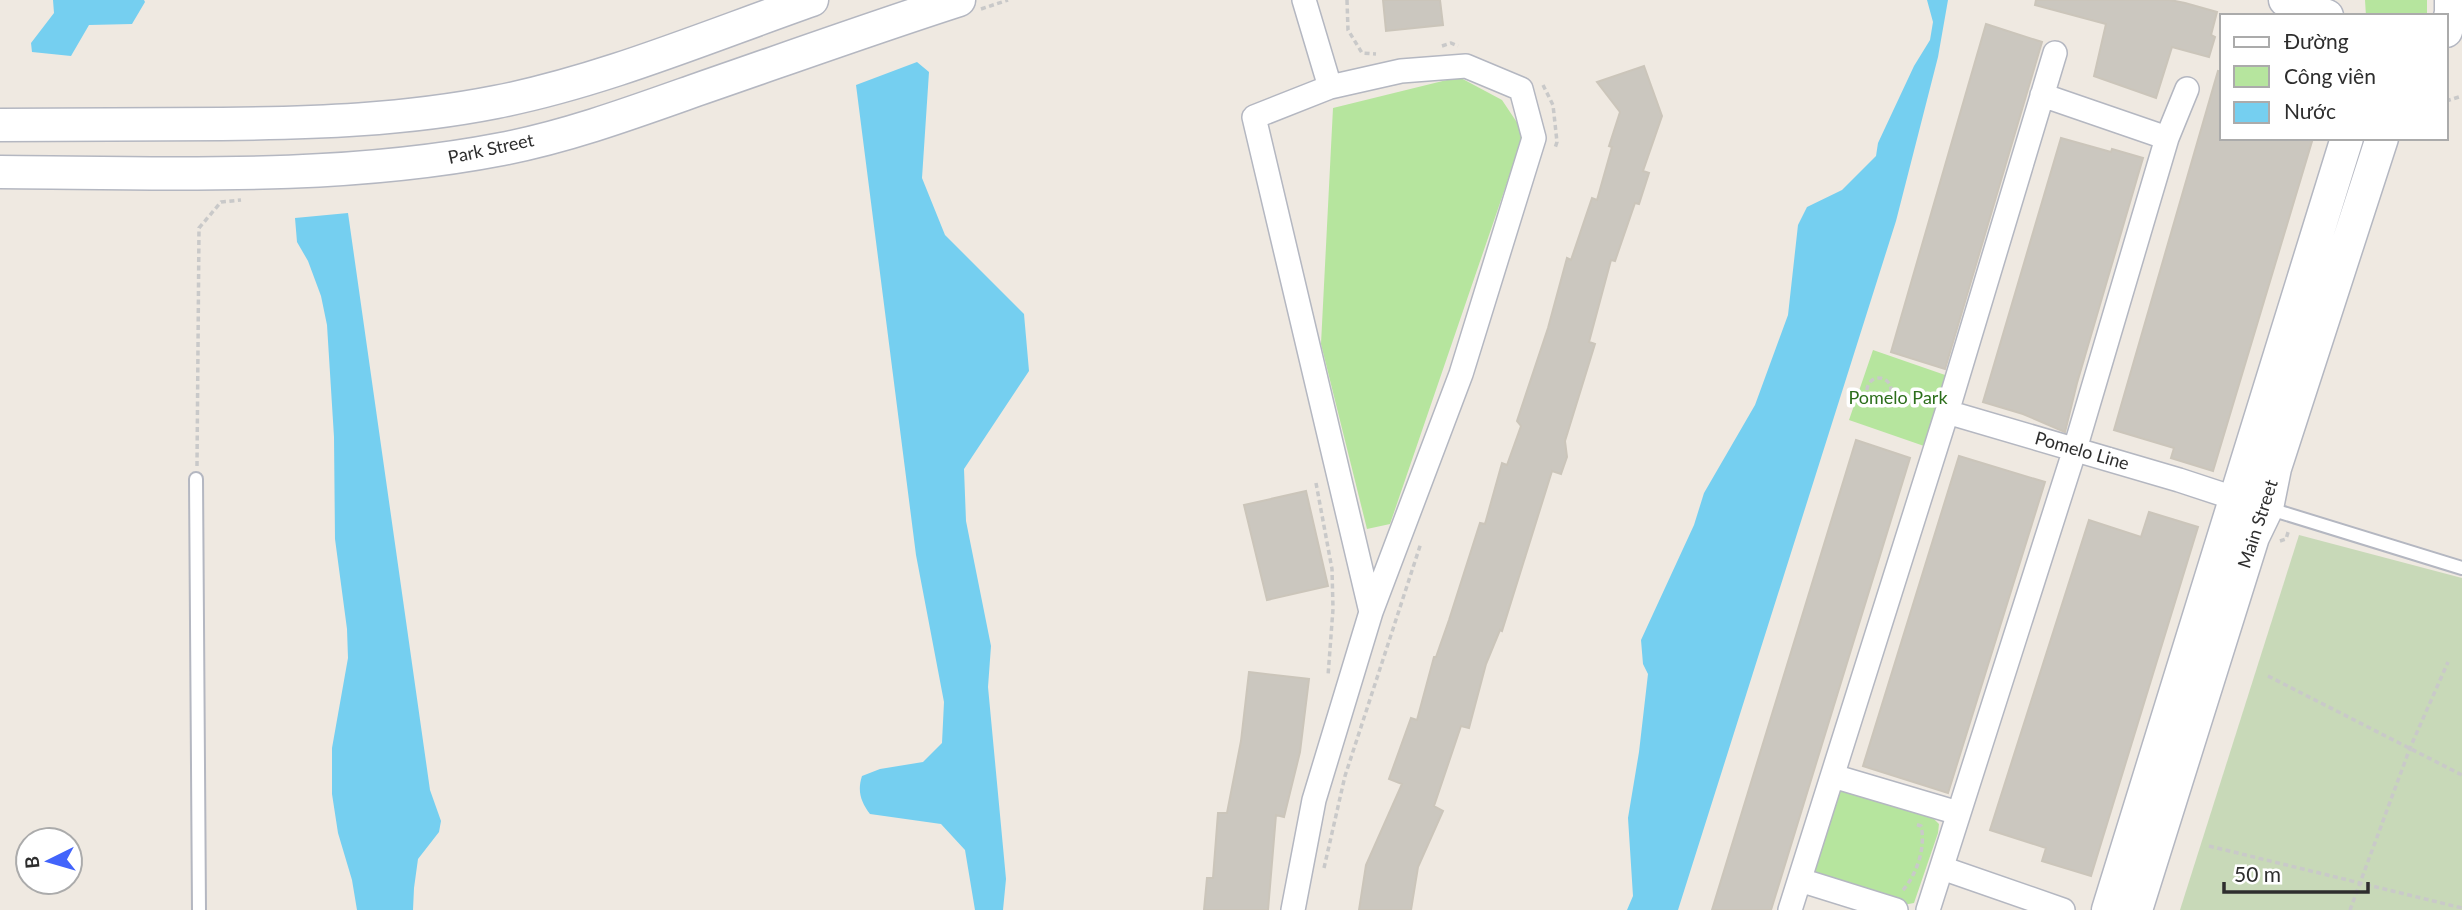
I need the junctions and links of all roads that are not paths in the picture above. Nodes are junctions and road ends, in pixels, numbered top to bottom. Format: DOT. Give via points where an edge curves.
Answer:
graph roads {
  1 [pos="812,0"];
  2 [pos="960,0"];
  3 [pos="1304,0"];
  4 [pos="2285,0"];
  5 [pos="2451,0"];
  6 [pos="2322,14"];
  7 [pos="2448,24"];
  8 [pos="2054,53"];
  9 [pos="1330,87"];
  10 [pos="2187,89"];
  11 [pos="2042,96"];
  12 [pos="0,124"];
  13 [pos="2167,138"];
  14 [pos="2346,140"];
  15 [pos="2381,140"];
  16 [pos="0,172"];
  17 [pos="1947,412"];
  18 [pos="2075,449"];
  19 [pos="197,479"];
  20 [pos="2225,495"];
  21 [pos="2267,508"];
  22 [pos="2462,568"];
  23 [pos="1371,612"];
  24 [pos="1833,776"];
  25 [pos="1958,813"];
  26 [pos="1942,868"];
  27 [pos="1800,880"];
  28 [pos="1900,900"];
  29 [pos="199,910"];
  30 [pos="1293,910"];
  31 [pos="1790,910"];
  32 [pos="1928,910"];
  33 [pos="2063,910"];
  34 [pos="2108,910"];
  35 [pos="2136,910"];
  1 -- 12 [label="street" via="577,82 426,114 275,124"];
  2 -- 16 [label="street, Park Street" via="589,127 432,161 344,169"];
  3 -- 9 [label="street"];
  4 -- 6 [label="street"];
  5 -- 7 [label="street"];
  8 -- 11 [label="street"];
  9 -- 23 [label="street" via="1254,117"];
  9 -- 23 [label="street" via="1401,71 1466,66 1521,89 1534,138 1461,374"];
  10 -- 13 [label="street"];
  11 -- 13 [label="street"];
  11 -- 17 [label="street"];
  13 -- 18 [label="street"];
  14 -- 20 [label="street, Main Street" via="2266,404"];
  15 -- 21 [label="street, Main Street"];
  17 -- 18 [label="street, Pomelo Line"];
  17 -- 24 [label="street"];
  18 -- 20 [label="street, Pomelo Line"];
  18 -- 25 [label="street"];
  19 -- 29 [label="lane"];
  20 -- 21 [label="street, Pomelo Line"];
  20 -- 34 [label="street, Main Street" via="2219,556"];
  21 -- 22 [label="lane"];
  21 -- 35 [label="street, Main Street" via="2253,537"];
  23 -- 30 [label="street" via="1314,800"];
  24 -- 25 [label="street"];
  24 -- 27 [label="street"];
  25 -- 26 [label="street"];
  26 -- 32 [label="street"];
  26 -- 33 [label="street"];
  27 -- 28 [label="street"];
  27 -- 31 [label="street"];
}
